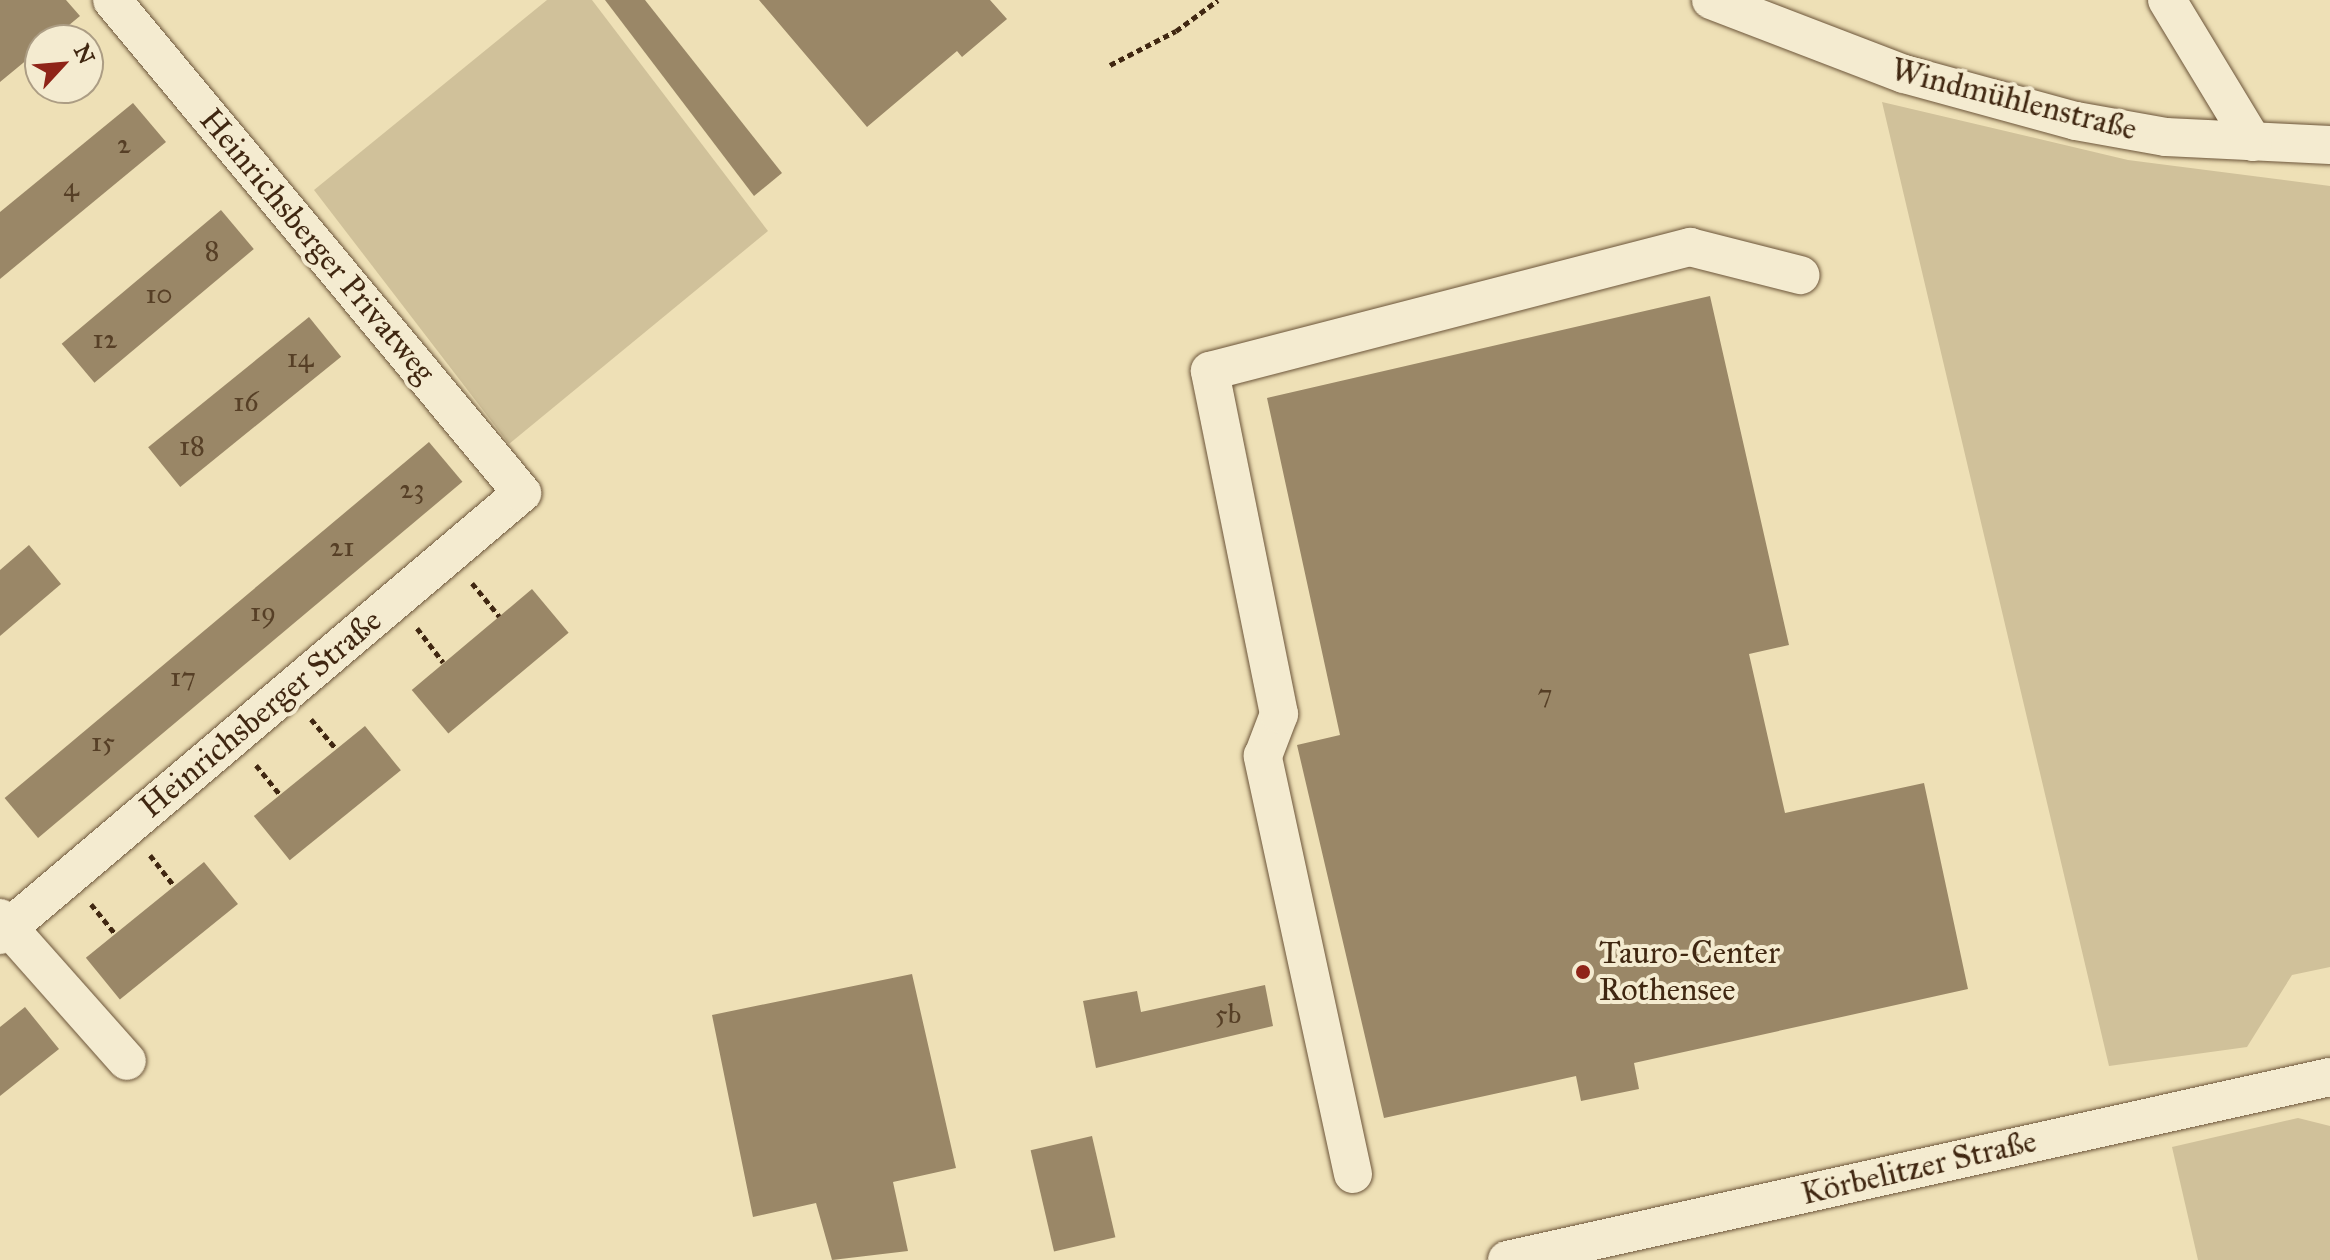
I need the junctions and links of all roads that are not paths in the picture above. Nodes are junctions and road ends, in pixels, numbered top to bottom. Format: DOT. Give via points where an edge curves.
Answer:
graph roads {
  1 [pos="112,0"];
  2 [pos="1711,0"];
  3 [pos="2167,0"];
  4 [pos="2253,142"];
  5 [pos="2330,145"];
  6 [pos="1800,275"];
  7 [pos="522,493"];
  8 [pos="3,927"];
  9 [pos="127,1061"];
  10 [pos="2330,1077"];
  11 [pos="1353,1174"];
  12 [pos="1507,1260"];
  1 -- 7 [label="street, Heinrichsberger Privatweg"];
  2 -- 4 [label="street, Windmühlenstraße" via="1890,70 2076,121 2166,137"];
  3 -- 4 [label="street"];
  4 -- 5 [label="street, Windmühlenstraße"];
  6 -- 11 [label="street" via="1690,247 1210,371 1279,714 1263,756"];
  7 -- 8 [label="street, Heinrichsberger Straße"];
  8 -- 9 [label="street"];
  10 -- 12 [label="street, Körbelitzer Straße"];
}
